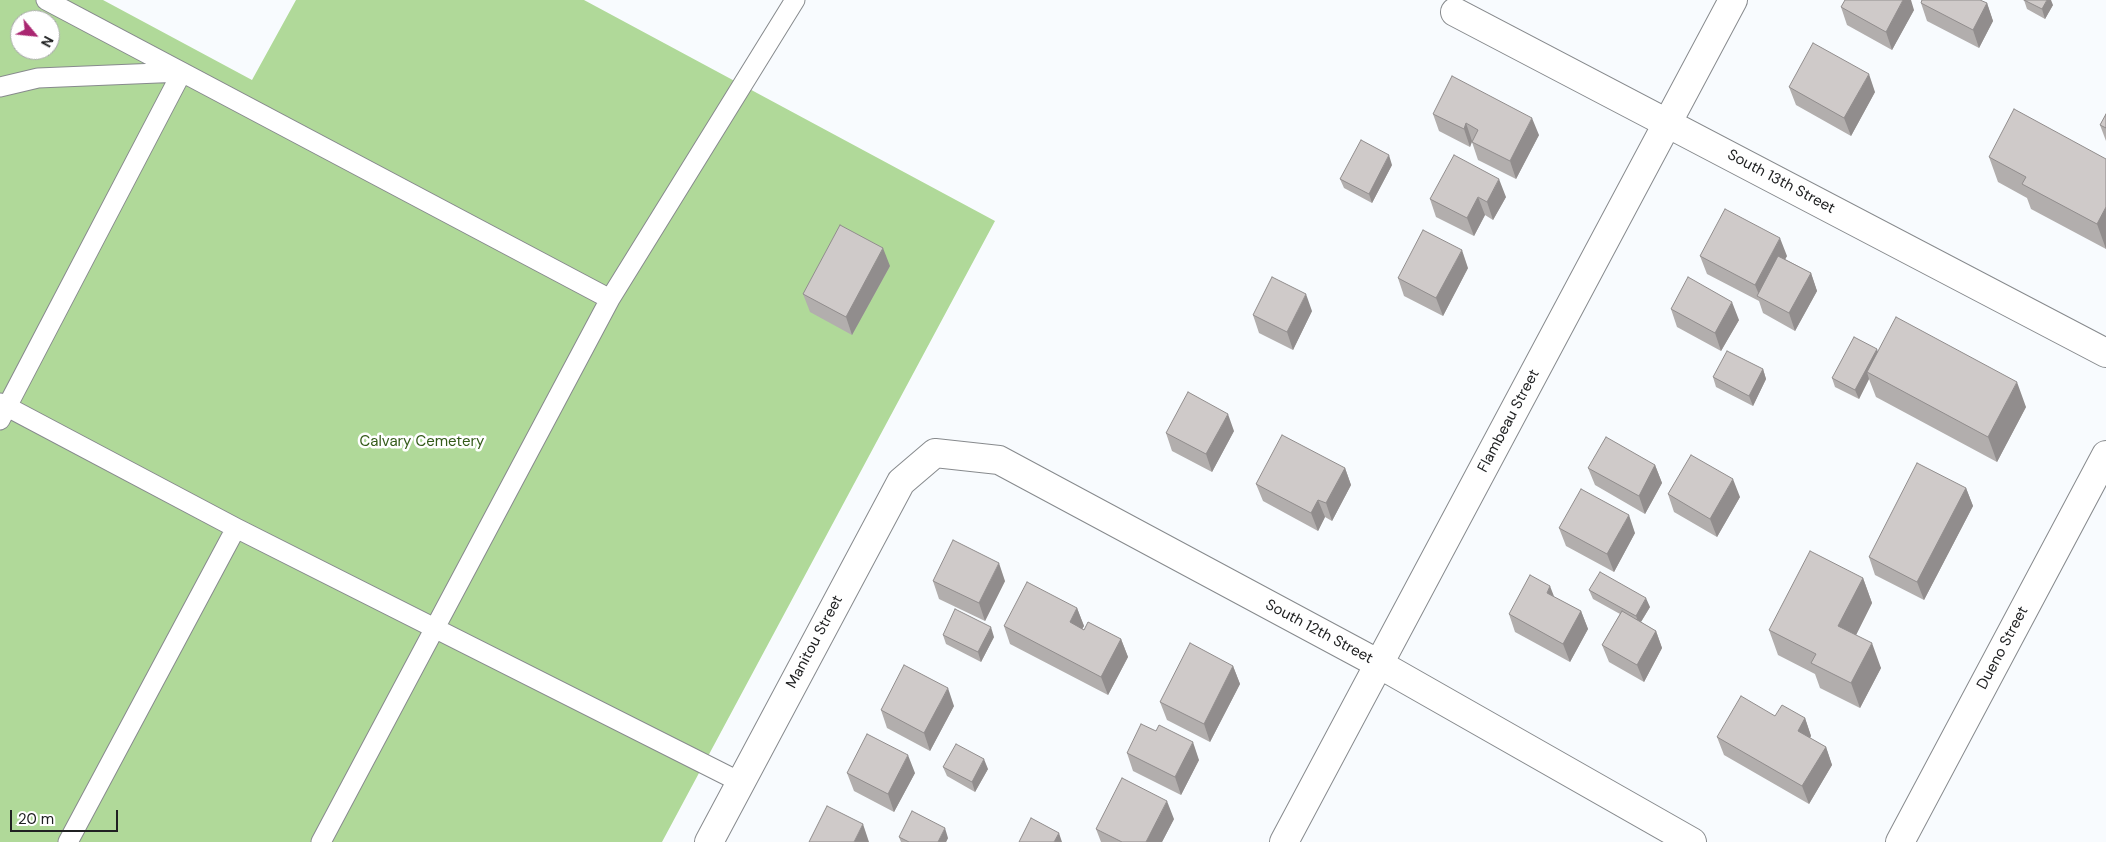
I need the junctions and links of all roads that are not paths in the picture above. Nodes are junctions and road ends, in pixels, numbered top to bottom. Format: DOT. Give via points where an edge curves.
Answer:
graph roads {
  1 [pos="46,0"];
  2 [pos="795,0"];
  3 [pos="1733,0"];
  4 [pos="1455,12"];
  5 [pos="182,72"];
  6 [pos="0,87"];
  7 [pos="1669,122"];
  8 [pos="610,299"];
  9 [pos="2106,353"];
  10 [pos="3,409"];
  11 [pos="935,453"];
  12 [pos="2106,455"];
  13 [pos="236,528"];
  14 [pos="435,629"];
  15 [pos="1379,664"];
  16 [pos="740,782"];
  17 [pos="68,842"];
  18 [pos="321,842"];
  19 [pos="708,842"];
  20 [pos="1284,842"];
  21 [pos="1692,842"];
  22 [pos="1900,842"];
  1 -- 5 [label="lane"];
  2 -- 8 [label="lane"];
  3 -- 7 [label="street, Flambeau Street"];
  4 -- 7 [label="street, South 13th Street"];
  5 -- 6 [label="lane" via="38,78"];
  5 -- 8 [label="lane"];
  5 -- 10 [label="lane"];
  7 -- 9 [label="street, South 13th Street"];
  7 -- 15 [label="street, Flambeau Street"];
  8 -- 14 [label="lane"];
  10 -- 13 [label="lane"];
  11 -- 15 [label="street, South 12th Street" via="999,460"];
  11 -- 16 [label="street, Manitou Street" via="901,482"];
  12 -- 22 [label="street, Dueno Street"];
  13 -- 14 [label="lane"];
  13 -- 17 [label="lane"];
  14 -- 16 [label="lane"];
  14 -- 18 [label="lane"];
  15 -- 20 [label="street, Flambeau Street"];
  15 -- 21 [label="street, South 12th Street"];
  16 -- 19 [label="street, Manitou Street"];
}
